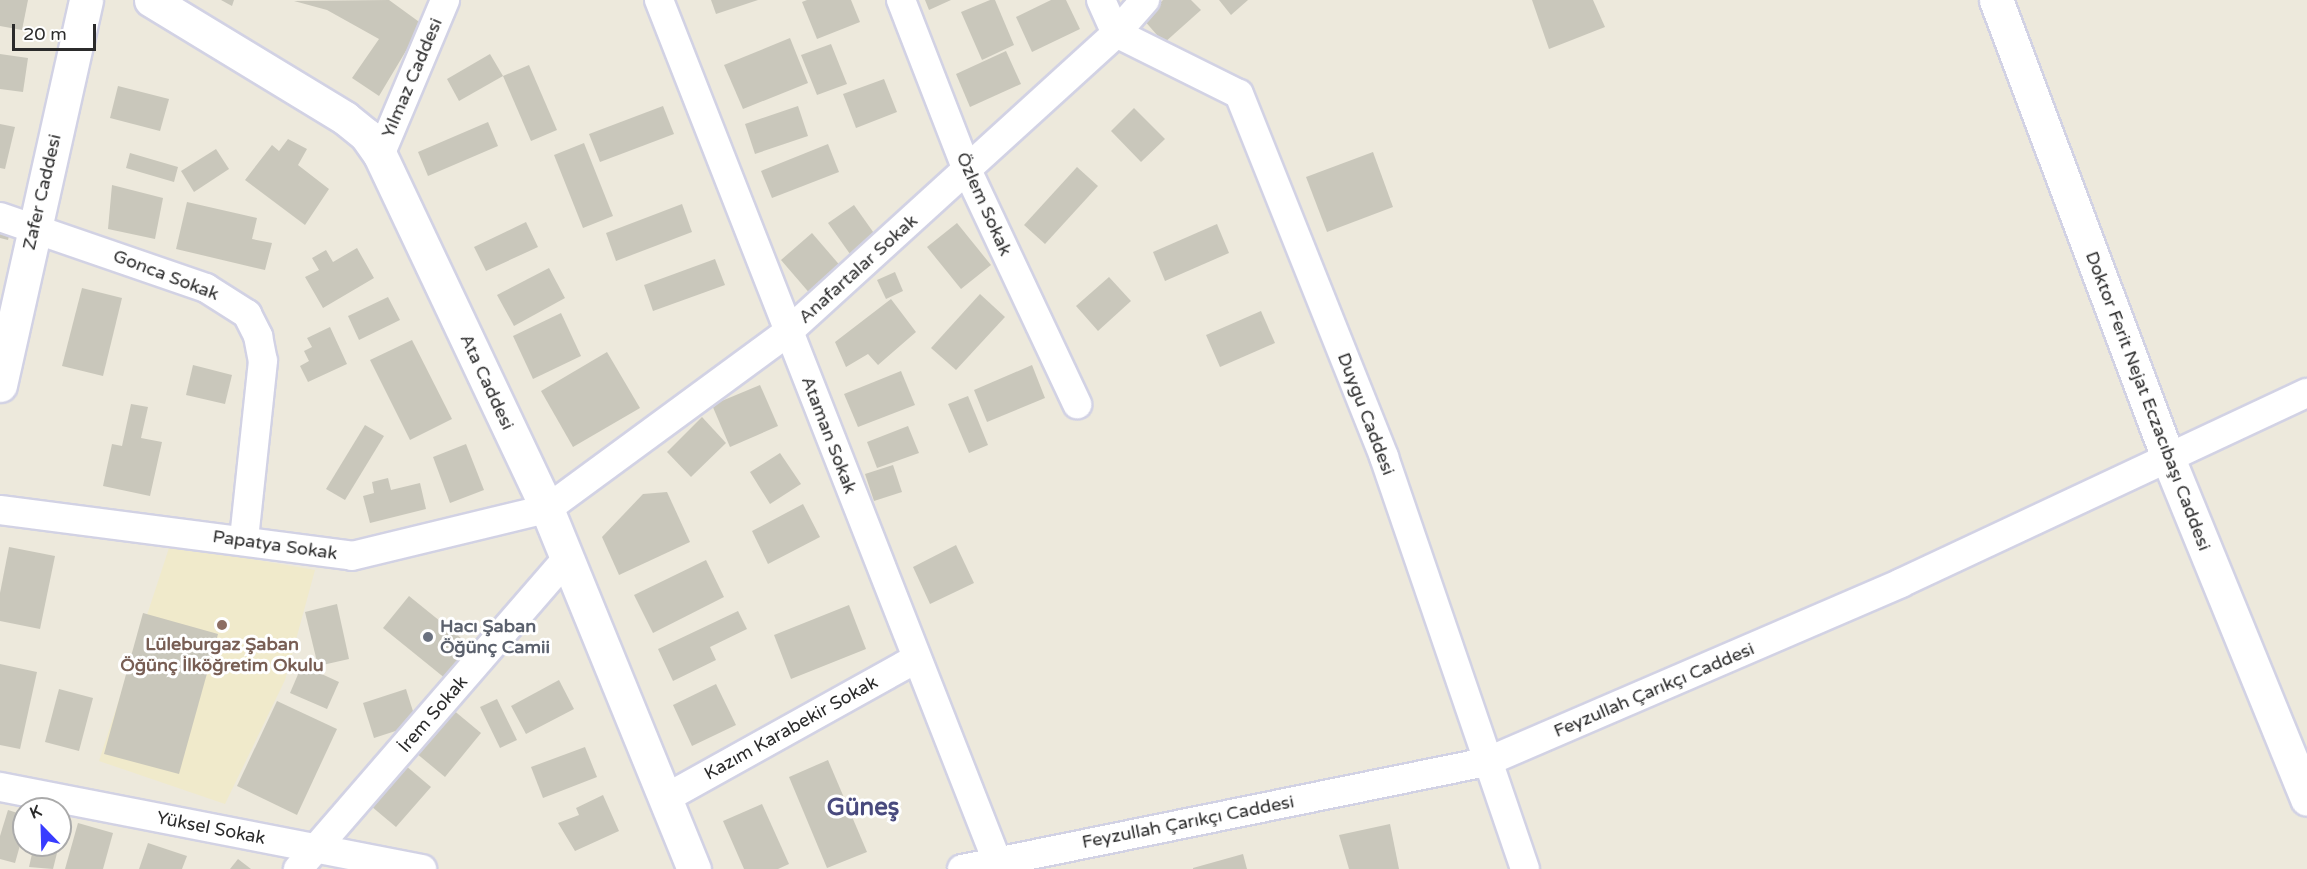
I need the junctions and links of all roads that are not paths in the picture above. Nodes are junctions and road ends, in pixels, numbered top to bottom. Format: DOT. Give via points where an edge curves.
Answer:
graph roads {
  1 [pos="86,0"];
  2 [pos="151,0"];
  3 [pos="445,0"];
  4 [pos="659,0"];
  5 [pos="901,0"];
  6 [pos="1101,0"];
  7 [pos="1145,0"];
  8 [pos="1996,0"];
  9 [pos="1116,33"];
  10 [pos="380,155"];
  11 [pos="967,170"];
  12 [pos="0,217"];
  13 [pos="34,226"];
  14 [pos="789,331"];
  15 [pos="0,385"];
  16 [pos="2307,393"];
  17 [pos="1077,404"];
  18 [pos="2168,458"];
  19 [pos="547,509"];
  20 [pos="0,510"];
  21 [pos="244,539"];
  22 [pos="567,558"];
  23 [pos="916,658"];
  24 [pos="1486,762"];
  25 [pos="0,787"];
  26 [pos="666,798"];
  27 [pos="2307,799"];
  28 [pos="318,849"];
  29 [pos="999,864"];
  30 [pos="691,868"];
  31 [pos="298,869"];
  32 [pos="422,869"];
  33 [pos="962,869"];
  34 [pos="1524,869"];
  1 -- 13 [label="main road, Zafer Caddesi"];
  2 -- 10 [label="main road, Ata Caddesi" via="345,118 366,135"];
  3 -- 10 [label="street, Yılmaz Caddesi"];
  4 -- 14 [label="street, Ataman Sokak"];
  5 -- 11 [label="street, Özlem Sokak"];
  6 -- 9 [label="street"];
  7 -- 9 [label="street, Anafartalar Sokak"];
  8 -- 18 [label="main road, Doktor Ferit Nejat Eczacıbaşı Caddesi"];
  9 -- 11 [label="street, Anafartalar Sokak"];
  9 -- 24 [label="street, Duygu Caddesi" via="1239,94 1384,458"];
  10 -- 19 [label="main road, Ata Caddesi"];
  11 -- 14 [label="street, Anafartalar Sokak"];
  11 -- 17 [label="street, Özlem Sokak"];
  12 -- 13 [label="street, Gonca Sokak"];
  13 -- 15 [label="main road, Zafer Caddesi"];
  13 -- 21 [label="street, Gonca Sokak" via="206,288 248,314 263,361"];
  14 -- 19 [label="street, Anafartalar Sokak"];
  14 -- 23 [label="street, Ataman Sokak"];
  16 -- 18 [label="street, Feyzullah Çarıkçı Caddesi"];
  18 -- 24 [label="street, Feyzullah Çarıkçı Caddesi" via="1901,583"];
  18 -- 27 [label="main road, Doktor Ferit Nejat Eczacıbaşı Caddesi"];
  19 -- 21 [label="street, Papatya Sokak" via="352,556"];
  19 -- 22 [label="main road, Ata Caddesi"];
  20 -- 21 [label="street, Papatya Sokak"];
  22 -- 26 [label="main road, Ata Caddesi"];
  22 -- 28 [label="street, İrem Sokak"];
  23 -- 26 [label="street, Kazım Karabekir Sokak"];
  23 -- 29 [label="street, Ataman Sokak"];
  24 -- 29 [label="street, Feyzullah Çarıkçı Caddesi"];
  24 -- 34 [label="street, Duygu Caddesi"];
  25 -- 28 [label="street, Yüksel Sokak"];
  26 -- 30 [label="main road, Ata Caddesi"];
  28 -- 31 [label="street, İrem Sokak"];
  28 -- 32 [label="street, Yüksel Sokak"];
  29 -- 33 [label="street, Feyzullah Çarıkçı Caddesi"];
}
